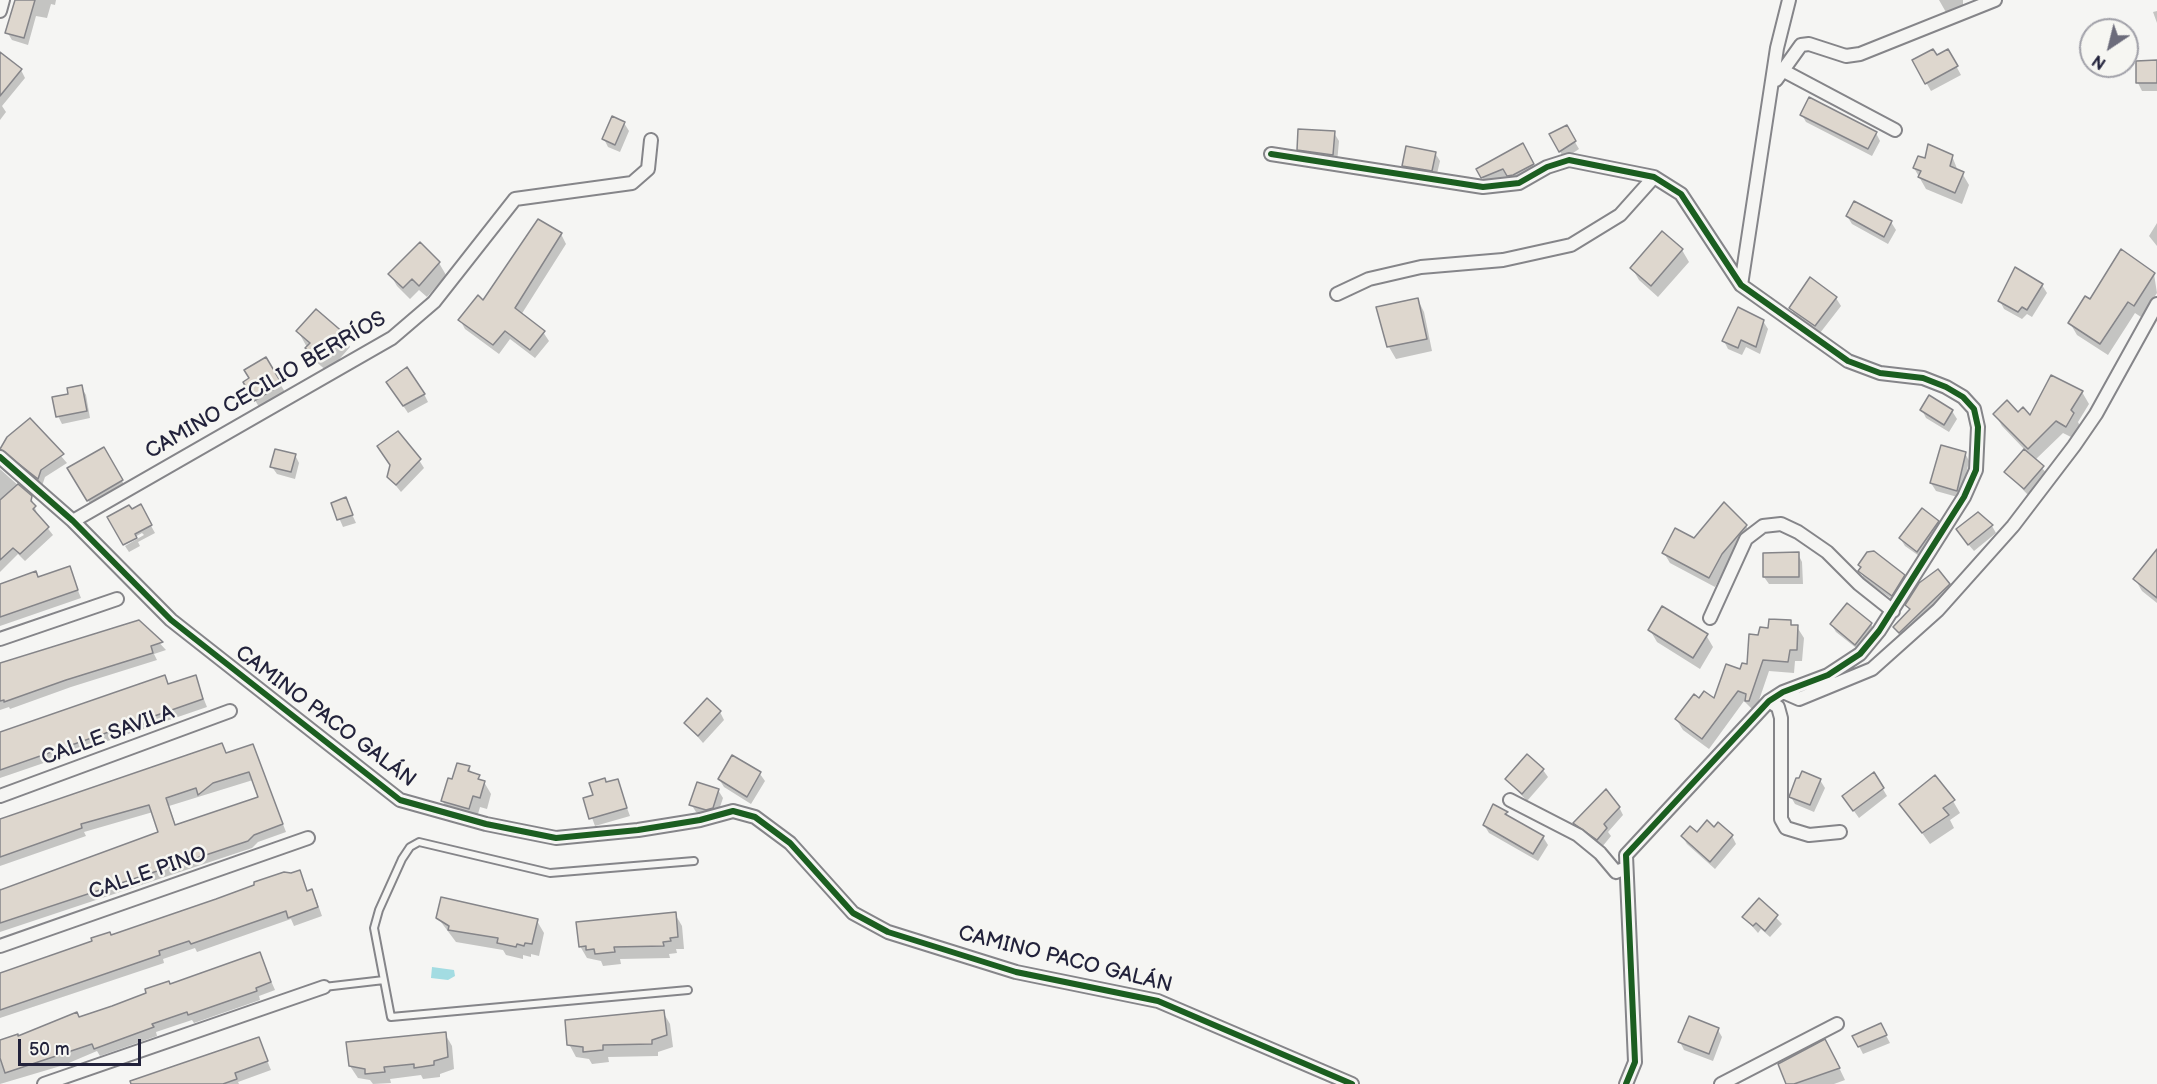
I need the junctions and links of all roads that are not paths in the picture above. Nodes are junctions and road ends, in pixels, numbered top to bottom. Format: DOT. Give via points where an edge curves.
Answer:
graph roads {
  1 [pos="3,0"];
  2 [pos="1789,0"];
  3 [pos="1995,0"];
  4 [pos="0,11"];
  5 [pos="1782,70"];
  6 [pos="1772,86"];
  7 [pos="1896,130"];
  8 [pos="651,140"];
  9 [pos="1271,154"];
  10 [pos="1654,177"];
  11 [pos="1741,285"];
  12 [pos="1336,294"];
  13 [pos="2157,304"];
  14 [pos="0,457"];
  15 [pos="73,521"];
  16 [pos="117,599"];
  17 [pos="1893,611"];
  18 [pos="1710,618"];
  19 [pos="0,639"];
  20 [pos="1783,692"];
  21 [pos="1769,701"];
  22 [pos="230,711"];
  23 [pos="0,796"];
  24 [pos="1510,800"];
  25 [pos="1840,832"];
  26 [pos="308,838"];
  27 [pos="694,861"];
  28 [pos="1626,868"];
  29 [pos="0,946"];
  30 [pos="384,980"];
  31 [pos="324,987"];
  32 [pos="688,990"];
  33 [pos="1837,1023"];
  34 [pos="44,1084"];
  35 [pos="1352,1084"];
  36 [pos="1626,1084"];
  37 [pos="1722,1084"];
  1 -- 4 [label="street"];
  2 -- 6 [label="street"];
  3 -- 5 [label="street" via="1860,54 1846,57 1809,44 1801,45"];
  5 -- 6 [label="street"];
  5 -- 7 [label="street"];
  6 -- 11 [label="street"];
  8 -- 15 [label="street, CAMINO CECILIO BERRÍOS" via="648,169 632,183 515,199 434,302 392,338"];
  9 -- 10 [label="street" via="1483,187 1519,183 1569,160"];
  10 -- 11 [label="street" via="1681,194"];
  10 -- 12 [label="street" via="1620,215 1571,245 1503,260 1421,267 1369,279"];
  11 -- 17 [label="street" via="1848,362 1880,373 1931,381 1963,397 1974,409 1978,427 1976,470 1964,497"];
  13 -- 20 [label="street" via="2074,446 2013,526 1938,610 1872,669 1799,699"];
  14 -- 15 [label="street, CAMINO PACO GALÁN"];
  15 -- 35 [label="street, CAMINO PACO GALÁN" via="171,620 400,800 486,824 556,837 638,830 733,811 755,817 790,843 853,913 888,932 1016,972 1158,1001"];
  16 -- 19 [label="street"];
  17 -- 18 [label="street" via="1827,552 1781,524 1763,526 1746,539"];
  17 -- 20 [label="street" via="1860,654 1828,675"];
  20 -- 21 [label="street"];
  21 -- 25 [label="street" via="1778,707 1781,718 1781,819 1786,828 1809,835"];
  21 -- 28 [label="street" via="1626,855"];
  22 -- 23 [label="street, CALLE SAVILA"];
  24 -- 28 [label="street" via="1578,835 1616,872"];
  26 -- 29 [label="street, CALLE PINO"];
  27 -- 30 [label="lane" via="550,873 419,842 402,859 374,928"];
  28 -- 36 [label="street" via="1635,1062"];
  30 -- 31 [label="lane"];
  30 -- 32 [label="lane" via="391,1017"];
  31 -- 34 [label="street"];
  33 -- 37 [label="street"];
}
